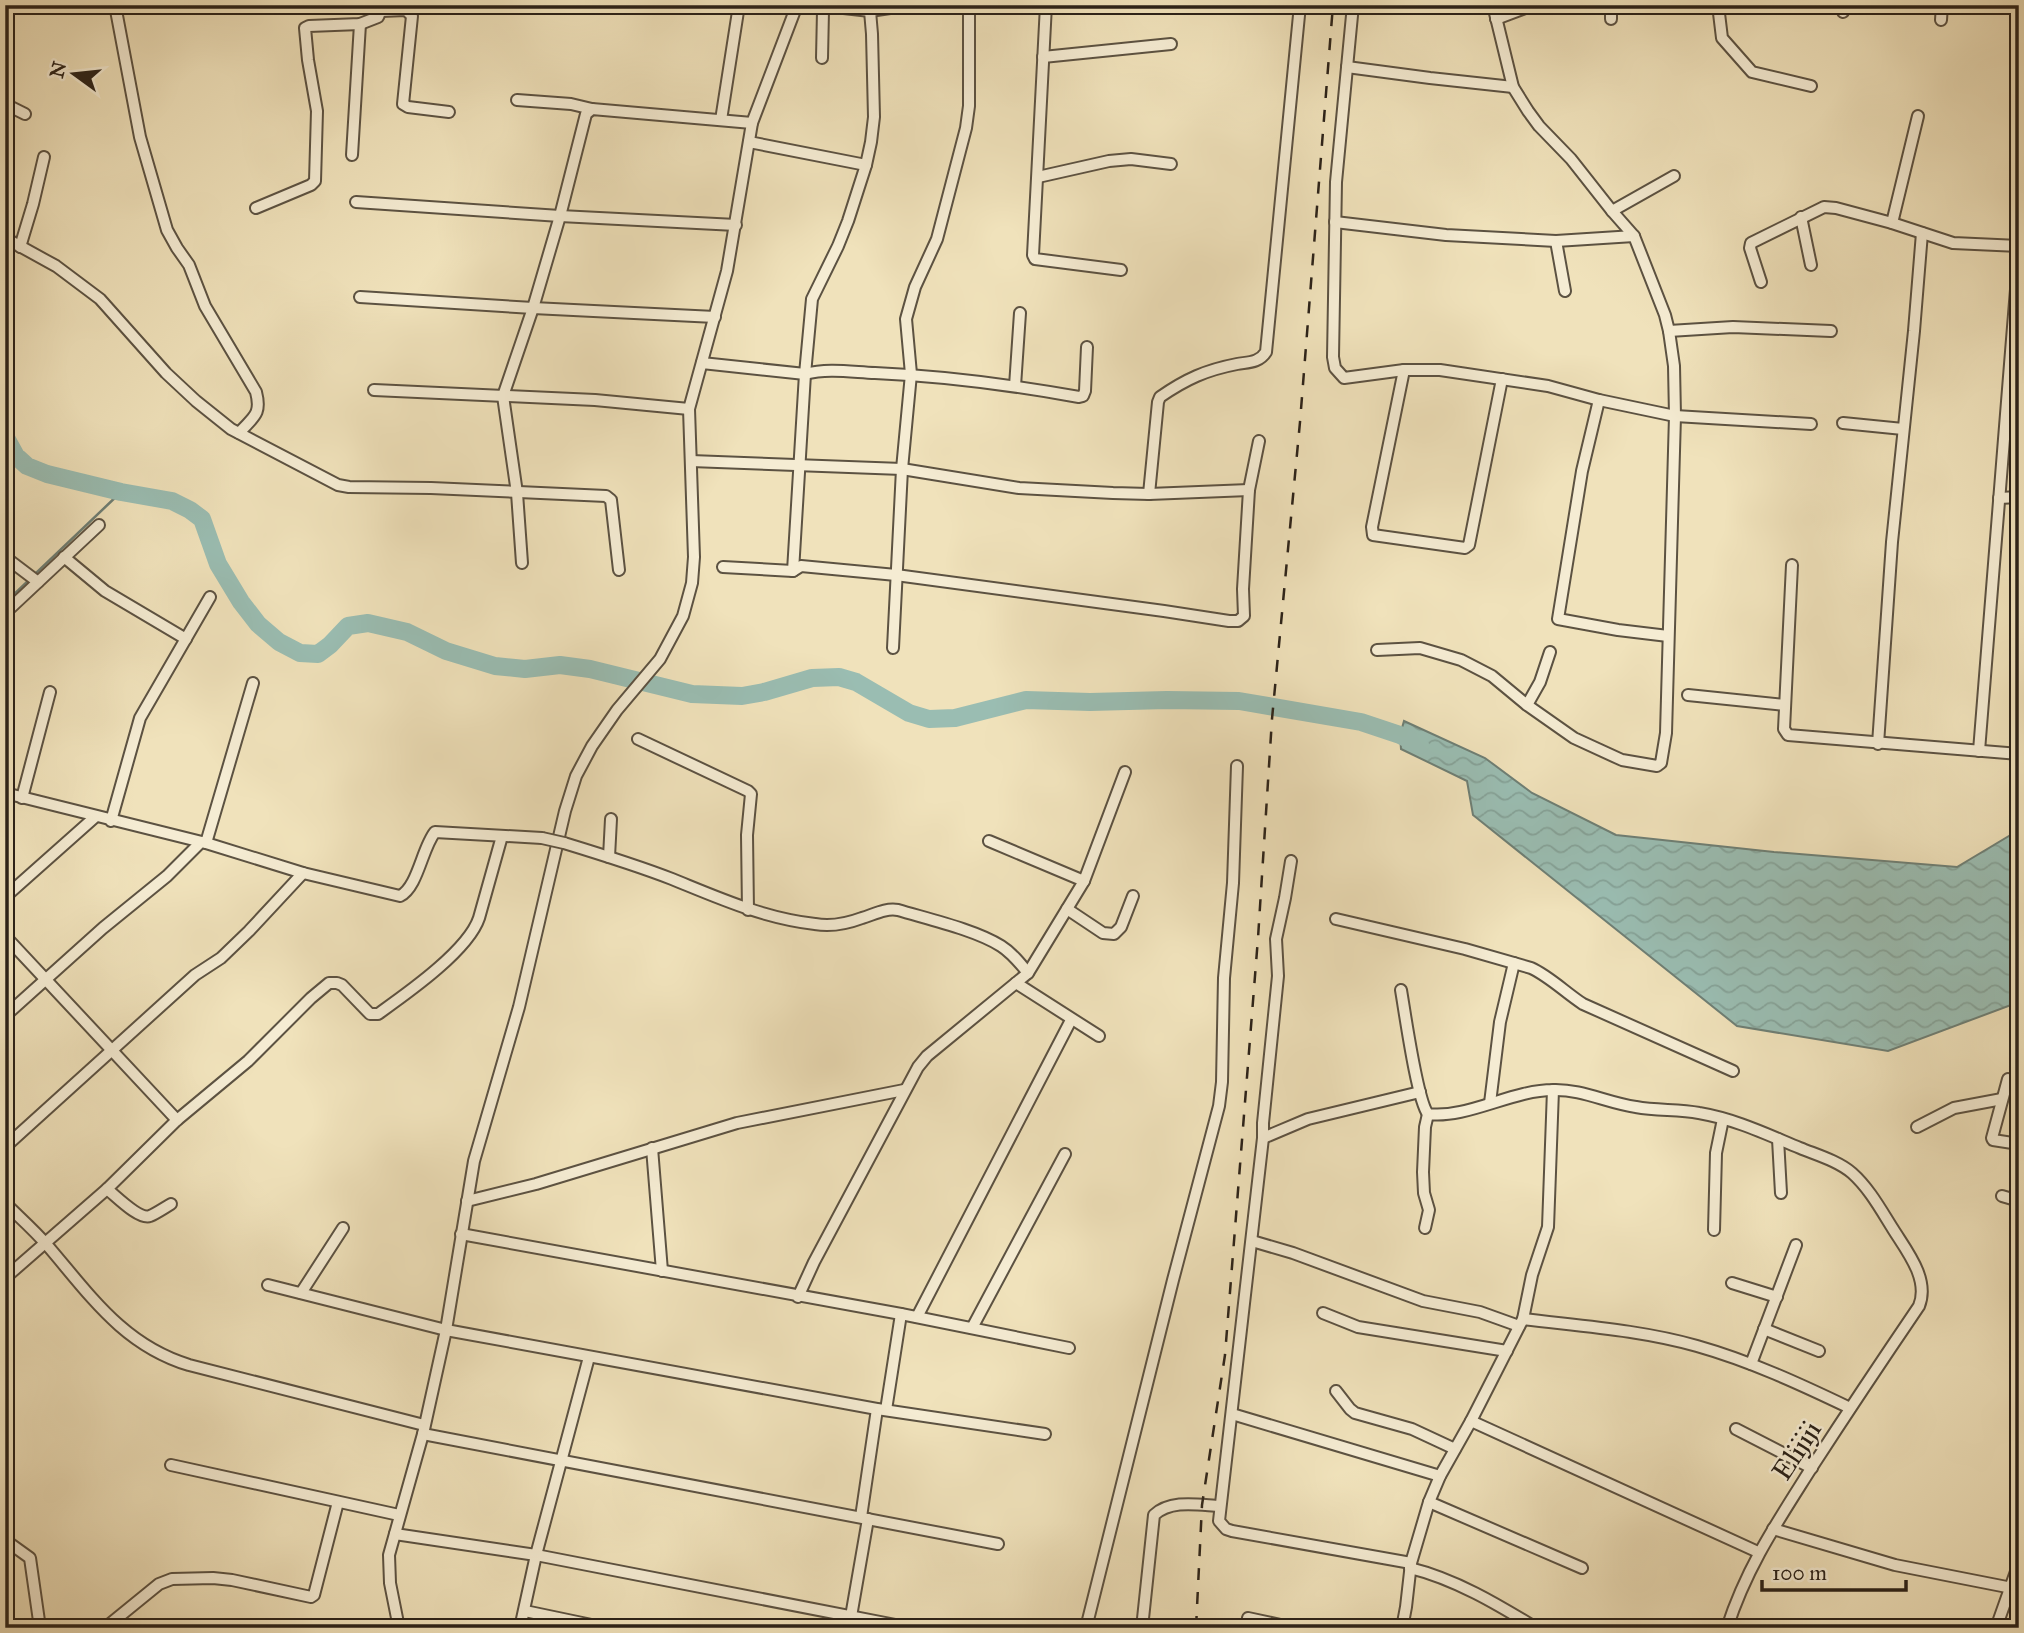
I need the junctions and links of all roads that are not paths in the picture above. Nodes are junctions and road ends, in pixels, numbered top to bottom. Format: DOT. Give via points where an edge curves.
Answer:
graph roads {
  1 [pos="115,5"];
  2 [pos="739,5"];
  3 [pos="797,5"];
  4 [pos="910,5"];
  5 [pos="969,5"];
  6 [pos="1046,5"];
  7 [pos="1300,5"];
  8 [pos="1353,5"];
  9 [pos="1493,5"];
  10 [pos="1533,5"];
  11 [pos="1611,5"];
  12 [pos="1718,5"];
  13 [pos="1942,5"];
  14 [pos="382,8"];
  15 [pos="870,11"];
  16 [pos="1496,19"];
  17 [pos="1611,19"];
  18 [pos="1941,20"];
  19 [pos="360,24"];
  20 [pos="1171,44"];
  21 [pos="1043,57"];
  22 [pos="822,58"];
  23 [pos="1347,67"];
  24 [pos="1811,86"];
  25 [pos="1513,87"];
  26 [pos="517,100"];
  27 [pos="5,104"];
  28 [pos="592,109"];
  29 [pos="449,112"];
  30 [pos="25,114"];
  31 [pos="1918,116"];
  32 [pos="721,120"];
  33 [pos="752,123"];
  34 [pos="749,142"];
  35 [pos="352,155"];
  36 [pos="44,157"];
  37 [pos="1171,164"];
  38 [pos="866,165"];
  39 [pos="1674,176"];
  40 [pos="1038,177"];
  41 [pos="356,202"];
  42 [pos="256,208"];
  43 [pos="1612,211"];
  44 [pos="560,216"];
  45 [pos="1801,217"];
  46 [pos="1335,222"];
  47 [pos="1892,223"];
  48 [pos="736,225"];
  49 [pos="1922,233"];
  50 [pos="1634,236"];
  51 [pos="5,238"];
  52 [pos="1556,241"];
  53 [pos="2019,246"];
  54 [pos="20,247"];
  55 [pos="2019,252"];
  56 [pos="1811,265"];
  57 [pos="1121,270"];
  58 [pos="1761,282"];
  59 [pos="1565,291"];
  60 [pos="360,296"];
  61 [pos="533,309"];
  62 [pos="1020,313"];
  63 [pos="715,317"];
  64 [pos="1669,331"];
  65 [pos="1831,331"];
  66 [pos="1087,347"];
  67 [pos="2014,349"];
  68 [pos="702,363"];
  69 [pos="1404,370"];
  70 [pos="805,374"];
  71 [pos="911,374"];
  72 [pos="1502,379"];
  73 [pos="1015,386"];
  74 [pos="374,390"];
  75 [pos="503,396"];
  76 [pos="1599,400"];
  77 [pos="689,409"];
  78 [pos="1675,416"];
  79 [pos="1811,424"];
  80 [pos="1843,424"];
  81 [pos="1903,429"];
  82 [pos="239,433"];
  83 [pos="1259,441"];
  84 [pos="691,461"];
  85 [pos="801,467"];
  86 [pos="902,469"];
  87 [pos="1249,490"];
  88 [pos="517,493"];
  89 [pos="1149,494"];
  90 [pos="2019,497"];
  91 [pos="1999,498"];
  92 [pos="99,525"];
  93 [pos="5,557"];
  94 [pos="64,557"];
  95 [pos="522,563"];
  96 [pos="1791,565"];
  97 [pos="723,567"];
  98 [pos="619,569"];
  99 [pos="793,571"];
  100 [pos="895,575"];
  101 [pos="34,579"];
  102 [pos="210,597"];
  103 [pos="5,613"];
  104 [pos="1668,636"];
  105 [pos="186,639"];
  106 [pos="893,648"];
  107 [pos="1377,650"];
  108 [pos="1549,652"];
  109 [pos="253,683"];
  110 [pos="50,691"];
  111 [pos="1688,695"];
  112 [pos="1527,705"];
  113 [pos="1785,705"];
  114 [pos="638,739"];
  115 [pos="1878,744"];
  116 [pos="1979,751"];
  117 [pos="2019,754"];
  118 [pos="1237,766"];
  119 [pos="1125,772"];
  120 [pos="5,793"];
  121 [pos="22,798"];
  122 [pos="96,817"];
  123 [pos="611,819"];
  124 [pos="111,821"];
  125 [pos="502,836"];
  126 [pos="989,841"];
  127 [pos="203,843"];
  128 [pos="609,857"];
  129 [pos="1291,861"];
  130 [pos="303,873"];
  131 [pos="1084,881"];
  132 [pos="1133,896"];
  133 [pos="5,897"];
  134 [pos="1067,909"];
  135 [pos="748,910"];
  136 [pos="1336,919"];
  137 [pos="5,936"];
  138 [pos="1514,963"];
  139 [pos="1028,973"];
  140 [pos="46,980"];
  141 [pos="1016,983"];
  142 [pos="1401,990"];
  143 [pos="5,1016"];
  144 [pos="1071,1020"];
  145 [pos="1099,1036"];
  146 [pos="110,1049"];
  147 [pos="1733,1071"];
  148 [pos="2008,1079"];
  149 [pos="904,1090"];
  150 [pos="1553,1090"];
  151 [pos="1420,1092"];
  152 [pos="2002,1099"];
  153 [pos="1490,1102"];
  154 [pos="1428,1114"];
  155 [pos="1723,1119"];
  156 [pos="177,1120"];
  157 [pos="1917,1127"];
  158 [pos="1263,1138"];
  159 [pos="1778,1139"];
  160 [pos="2019,1144"];
  161 [pos="5,1147"];
  162 [pos="652,1148"];
  163 [pos="1065,1154"];
  164 [pos="107,1189"];
  165 [pos="1782,1193"];
  166 [pos="2002,1196"];
  167 [pos="467,1201"];
  168 [pos="2019,1202"];
  169 [pos="5,1203"];
  170 [pos="171,1204"];
  171 [pos="343,1228"];
  172 [pos="1425,1228"];
  173 [pos="1714,1230"];
  174 [pos="461,1234"];
  175 [pos="1252,1241"];
  176 [pos="45,1243"];
  177 [pos="1796,1245"];
  178 [pos="662,1271"];
  179 [pos="5,1278"];
  180 [pos="1732,1283"];
  181 [pos="268,1285"];
  182 [pos="301,1293"];
  183 [pos="798,1297"];
  184 [pos="1777,1297"];
  185 [pos="1323,1313"];
  186 [pos="901,1314"];
  187 [pos="917,1317"];
  188 [pos="1521,1322"];
  189 [pos="972,1328"];
  190 [pos="1764,1329"];
  191 [pos="446,1330"];
  192 [pos="1069,1348"];
  193 [pos="1507,1351"];
  194 [pos="1819,1351"];
  195 [pos="589,1357"];
  196 [pos="1751,1364"];
  197 [pos="1336,1391"];
  198 [pos="1850,1408"];
  199 [pos="881,1409"];
  200 [pos="1232,1414"];
  201 [pos="1471,1421"];
  202 [pos="424,1429"];
  203 [pos="1736,1429"];
  204 [pos="1045,1434"];
  205 [pos="1455,1449"];
  206 [pos="562,1461"];
  207 [pos="171,1465"];
  208 [pos="1812,1468"];
  209 [pos="1440,1476"];
  210 [pos="338,1502"];
  211 [pos="1429,1502"];
  212 [pos="1220,1506"];
  213 [pos="399,1515"];
  214 [pos="864,1518"];
  215 [pos="1773,1529"];
  216 [pos="395,1534"];
  217 [pos="5,1540"];
  218 [pos="998,1544"];
  219 [pos="1758,1552"];
  220 [pos="536,1555"];
  221 [pos="2019,1563"];
  222 [pos="1410,1565"];
  223 [pos="1581,1568"];
  224 [pos="2015,1584"];
  225 [pos="525,1611"];
  226 [pos="852,1616"];
  227 [pos="1248,1618"];
  228 [pos="40,1628"];
  229 [pos="105,1628"];
  230 [pos="400,1628"];
  231 [pos="520,1628"];
  232 [pos="606,1628"];
  233 [pos="849,1628"];
  234 [pos="911,1628"];
  235 [pos="1086,1628"];
  236 [pos="1142,1628"];
  237 [pos="1294,1628"];
  238 [pos="1402,1628"];
  239 [pos="1536,1628"];
  240 [pos="1727,1628"];
  241 [pos="1996,1628"];
  1 -- 82 [label="street" via="140,137 167,230 256,392 259,411"];
  2 -- 32 [label="street"];
  3 -- 33 [label="street"];
  4 -- 15 [label="street"];
  5 -- 71 [label="street" via="966,128 937,239 909,302 906,336"];
  6 -- 21 [label="street"];
  7 -- 89 [label="street" via="1266,352 1255,361 1196,375 1160,397"];
  8 -- 23 [label="street"];
  9 -- 16 [label="street"];
  10 -- 16 [label="street"];
  11 -- 17 [label="street"];
  12 -- 24 [label="street" via="1722,38 1752,72"];
  13 -- 18 [label="street"];
  14 -- 19 [label="street" via="378,17"];
  14 -- 29 [label="street" via="406,10 412,16 403,103"];
  15 -- 22 [label="street" via="824,7"];
  15 -- 38 [label="street" via="874,117"];
  16 -- 25 [label="street"];
  19 -- 35 [label="street"];
  19 -- 42 [label="street" via="305,28 317,111 314,181"];
  20 -- 21 [label="street"];
  21 -- 40 [label="street"];
  23 -- 25 [label="street"];
  23 -- 46 [label="street"];
  25 -- 43 [label="street" via="1539,126"];
  26 -- 28 [label="street"];
  27 -- 30 [label="street"];
  28 -- 32 [label="street"];
  28 -- 44 [label="street" via="586,114"];
  31 -- 47 [label="street"];
  32 -- 33 [label="street"];
  33 -- 34 [label="street"];
  34 -- 38 [label="street"];
  34 -- 48 [label="street"];
  36 -- 54 [label="street"];
  37 -- 40 [label="street" via="1108,161"];
  38 -- 70 [label="street" via="838,246 812,299"];
  39 -- 43 [label="street"];
  40 -- 57 [label="street" via="1035,259"];
  41 -- 44 [label="street"];
  43 -- 50 [label="street"];
  44 -- 48 [label="street"];
  44 -- 61 [label="street"];
  45 -- 47 [label="street" via="1830,207"];
  45 -- 56 [label="street"];
  45 -- 58 [label="street" via="1751,243"];
  46 -- 52 [label="street"];
  46 -- 69 [label="street" via="1335,368 1344,377"];
  47 -- 49 [label="street"];
  48 -- 63 [label="street"];
  49 -- 53 [label="street" via="1953,243"];
  49 -- 81 [label="street"];
  50 -- 52 [label="street"];
  50 -- 64 [label="street"];
  51 -- 54 [label="street"];
  52 -- 59 [label="street"];
  54 -- 82 [label="street" via="100,299 195,401"];
  55 -- 67 [label="street"];
  60 -- 61 [label="street"];
  61 -- 63 [label="street"];
  61 -- 75 [label="street"];
  62 -- 73 [label="street"];
  63 -- 68 [label="street"];
  64 -- 65 [label="street" via="1733,327"];
  64 -- 78 [label="street"];
  66 -- 73 [label="street" via="1083,396"];
  67 -- 91 [label="street"];
  68 -- 70 [label="street"];
  68 -- 77 [label="street"];
  69 -- 72 [label="street"];
  69 -- 72 [label="street" via="1371,531 1373,535 1465,548"];
  70 -- 71 [label="street" via="821,370"];
  70 -- 85 [label="street"];
  71 -- 73 [label="street"];
  71 -- 86 [label="street"];
  72 -- 76 [label="street"];
  74 -- 75 [label="street"];
  75 -- 77 [label="street"];
  75 -- 88 [label="street"];
  76 -- 78 [label="street"];
  76 -- 104 [label="street" via="1582,471 1558,619"];
  77 -- 84 [label="street"];
  78 -- 79 [label="street"];
  78 -- 104 [label="street"];
  80 -- 81 [label="street"];
  81 -- 115 [label="street"];
  82 -- 88 [label="street" via="343,487"];
  83 -- 87 [label="street"];
  84 -- 85 [label="street"];
  84 -- 167 [label="street" via="694,557 683,616 660,659 617,710 576,776"];
  85 -- 86 [label="street"];
  85 -- 99 [label="street"];
  86 -- 89 [label="street" via="1019,488"];
  86 -- 100 [label="street"];
  87 -- 89 [label="street"];
  87 -- 100 [label="street" via="1244,616 1238,621"];
  88 -- 95 [label="street"];
  88 -- 98 [label="street" via="610,498"];
  90 -- 91 [label="street"];
  91 -- 116 [label="street"];
  92 -- 94 [label="street"];
  93 -- 101 [label="street"];
  94 -- 101 [label="street"];
  94 -- 105 [label="street" via="104,591"];
  96 -- 113 [label="street"];
  97 -- 99 [label="street"];
  99 -- 100 [label="street" via="801,566"];
  100 -- 106 [label="street"];
  101 -- 103 [label="street"];
  102 -- 105 [label="street"];
  104 -- 112 [label="street" via="1664,757 1657,766 1603,752"];
  105 -- 124 [label="street" via="136,727"];
  107 -- 112 [label="street" via="1420,648 1461,660 1492,676"];
  108 -- 112 [label="street"];
  109 -- 127 [label="street"];
  110 -- 121 [label="street"];
  111 -- 113 [label="street"];
  113 -- 115 [label="street" via="1788,735"];
  114 -- 135 [label="street" via="751,794"];
  115 -- 116 [label="street"];
  116 -- 117 [label="street"];
  118 -- 235 [label="street" via="1219,1106"];
  119 -- 131 [label="street"];
  120 -- 121 [label="street"];
  121 -- 122 [label="street"];
  122 -- 124 [label="street"];
  122 -- 133 [label="street"];
  123 -- 128 [label="street"];
  124 -- 127 [label="street"];
  125 -- 128 [label="street, bridge" via="542,838"];
  125 -- 130 [label="street" via="435,832 411,886 400,896"];
  125 -- 156 [label="street" via="473,932 417,986 374,1015 342,985 329,983"];
  126 -- 131 [label="street"];
  127 -- 130 [label="street"];
  127 -- 140 [label="street"];
  128 -- 135 [label="street"];
  129 -- 158 [label="street" via="1276,939 1278,976"];
  130 -- 146 [label="street" via="221,958"];
  131 -- 134 [label="street"];
  132 -- 134 [label="street" via="1114,934 1102,933"];
  134 -- 139 [label="street"];
  135 -- 139 [label="street" via="777,919 834,926 898,910 1000,946"];
  136 -- 138 [label="street"];
  137 -- 140 [label="street"];
  138 -- 147 [label="street" via="1541,972 1583,1004"];
  138 -- 153 [label="street" via="1500,1022"];
  139 -- 141 [label="street"];
  140 -- 143 [label="street"];
  140 -- 146 [label="street"];
  141 -- 144 [label="street"];
  141 -- 149 [label="street" via="927,1056"];
  142 -- 151 [label="street"];
  144 -- 145 [label="street"];
  144 -- 187 [label="street"];
  146 -- 156 [label="street"];
  146 -- 161 [label="street"];
  148 -- 152 [label="street"];
  149 -- 162 [label="street" via="737,1123"];
  149 -- 183 [label="street"];
  150 -- 153 [label="street"];
  150 -- 155 [label="street"];
  150 -- 188 [label="street" via="1548,1227"];
  151 -- 154 [label="street"];
  151 -- 158 [label="street" via="1308,1119"];
  152 -- 157 [label="street" via="1954,1108"];
  152 -- 160 [label="street" via="1992,1138"];
  153 -- 154 [label="street" via="1447,1114"];
  154 -- 172 [label="street" via="1423,1172 1429,1210"];
  155 -- 159 [label="street"];
  155 -- 173 [label="street" via="1716,1153"];
  156 -- 164 [label="street"];
  158 -- 175 [label="street"];
  159 -- 165 [label="street"];
  159 -- 198 [label="street, Elijiji" via="1845,1168 1860,1182 1922,1281 1919,1306"];
  162 -- 167 [label="street"];
  162 -- 178 [label="street"];
  163 -- 189 [label="street"];
  164 -- 170 [label="street" via="144,1217"];
  164 -- 176 [label="street"];
  166 -- 168 [label="street"];
  167 -- 174 [label="street"];
  169 -- 176 [label="street"];
  171 -- 182 [label="street"];
  174 -- 178 [label="street"];
  174 -- 191 [label="street"];
  175 -- 188 [label="street" via="1423,1301"];
  175 -- 200 [label="street"];
  176 -- 179 [label="street"];
  176 -- 202 [label="street" via="100,1309 160,1355"];
  177 -- 184 [label="street"];
  178 -- 183 [label="street"];
  180 -- 184 [label="street"];
  181 -- 182 [label="street"];
  182 -- 191 [label="street"];
  183 -- 186 [label="street"];
  184 -- 190 [label="street"];
  185 -- 193 [label="street" via="1358,1327"];
  186 -- 187 [label="street"];
  186 -- 199 [label="street"];
  187 -- 189 [label="street"];
  188 -- 193 [label="street"];
  188 -- 196 [label="street" via="1671,1340"];
  189 -- 192 [label="street"];
  190 -- 194 [label="street"];
  190 -- 196 [label="street"];
  191 -- 195 [label="street"];
  191 -- 202 [label="street"];
  193 -- 201 [label="street"];
  195 -- 199 [label="street"];
  195 -- 206 [label="street"];
  196 -- 198 [label="street"];
  197 -- 205 [label="street" via="1356,1413 1412,1429"];
  198 -- 208 [label="street, Elijiji"];
  199 -- 204 [label="street"];
  199 -- 214 [label="street"];
  200 -- 209 [label="street"];
  200 -- 212 [label="street"];
  201 -- 205 [label="street"];
  201 -- 219 [label="street"];
  202 -- 206 [label="street"];
  202 -- 213 [label="street"];
  203 -- 208 [label="street"];
  205 -- 209 [label="street"];
  206 -- 214 [label="street"];
  206 -- 220 [label="street"];
  207 -- 210 [label="street"];
  208 -- 215 [label="street, Elijiji"];
  209 -- 211 [label="street"];
  210 -- 213 [label="street"];
  210 -- 229 [label="street" via="311,1597 232,1580 172,1579 159,1584"];
  211 -- 222 [label="street"];
  211 -- 223 [label="street"];
  212 -- 222 [label="street" via="1219,1521 1232,1531"];
  212 -- 236 [label="street" via="1178,1505 1154,1515"];
  213 -- 216 [label="street"];
  214 -- 218 [label="street"];
  214 -- 226 [label="street"];
  215 -- 219 [label="street, Elijiji"];
  215 -- 224 [label="street" via="1895,1565"];
  216 -- 220 [label="street"];
  216 -- 230 [label="street" via="388,1571"];
  217 -- 228 [label="street" via="30,1558"];
  219 -- 240 [label="street, Elijiji"];
  220 -- 225 [label="street"];
  220 -- 226 [label="street"];
  221 -- 224 [label="street"];
  222 -- 238 [label="street"];
  222 -- 239 [label="street" via="1460,1586"];
  224 -- 241 [label="street"];
  225 -- 231 [label="street"];
  225 -- 232 [label="street"];
  226 -- 233 [label="street"];
  226 -- 234 [label="street"];
  227 -- 237 [label="street"];
}
